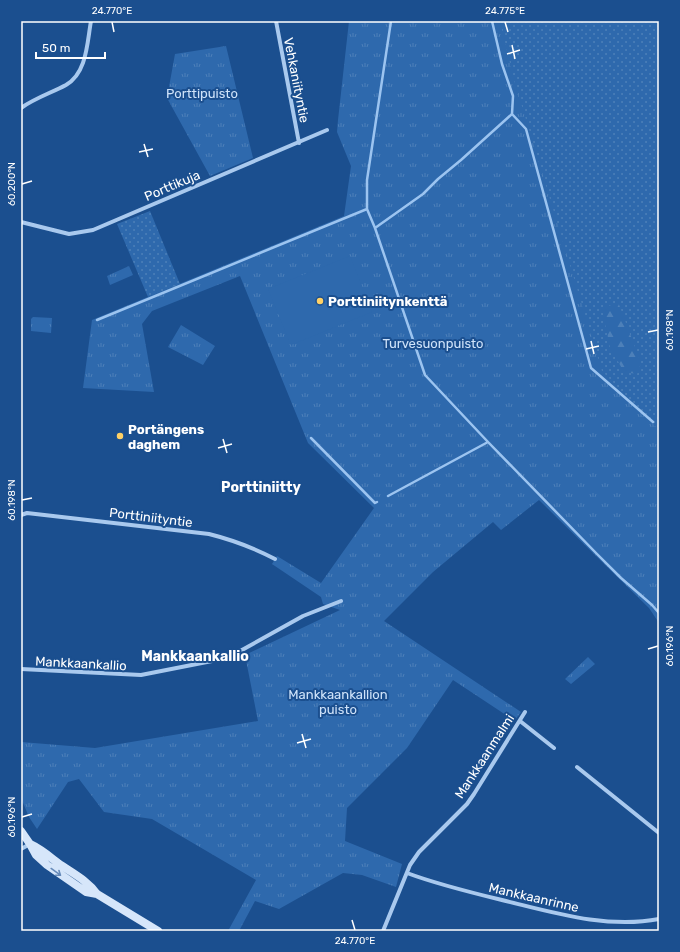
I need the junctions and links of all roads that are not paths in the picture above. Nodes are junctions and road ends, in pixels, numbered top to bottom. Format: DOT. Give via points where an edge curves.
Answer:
graph roads {
  1 [pos="91,21"];
  2 [pos="276,21"];
  3 [pos="21,108"];
  4 [pos="327,130"];
  5 [pos="299,143"];
  6 [pos="21,222"];
  7 [pos="21,515"];
  8 [pos="275,559"];
  9 [pos="341,602"];
  10 [pos="21,669"];
  11 [pos="525,712"];
  12 [pos="520,721"];
  13 [pos="554,748"];
  14 [pos="578,767"];
  15 [pos="21,831"];
  16 [pos="659,833"];
  17 [pos="30,844"];
  18 [pos="21,849"];
  19 [pos="406,872"];
  20 [pos="659,919"];
  21 [pos="158,931"];
  22 [pos="383,931"];
  1 -- 3 [label="street" via="82,68 75,78"];
  2 -- 5 [label="street, Vehkaniityntie"];
  4 -- 5 [label="street, Porttikuja"];
  5 -- 6 [label="street, Porttikuja" via="93,230 69,234"];
  7 -- 8 [label="street, Porttiniityntie" via="27,513 210,534 255,549"];
  9 -- 10 [label="street, Mankkaankallio" via="303,616 242,650 212,661 141,675"];
  11 -- 12 [label="street, Mankkaanmalmi"];
  12 -- 13 [label="street"];
  12 -- 19 [label="street, Mankkaanmalmi" via="474,794 419,852"];
  14 -- 16 [label="street"];
  15 -- 17 [label="main road"];
  17 -- 18 [label="street"];
  17 -- 21 [label="main road" via="43,850 90,885 97,894"];
  19 -- 20 [label="street, Mankkaanrinne" via="476,894 576,917 628,923"];
  19 -- 22 [label="street, Mankkaanmalmi"];
}
